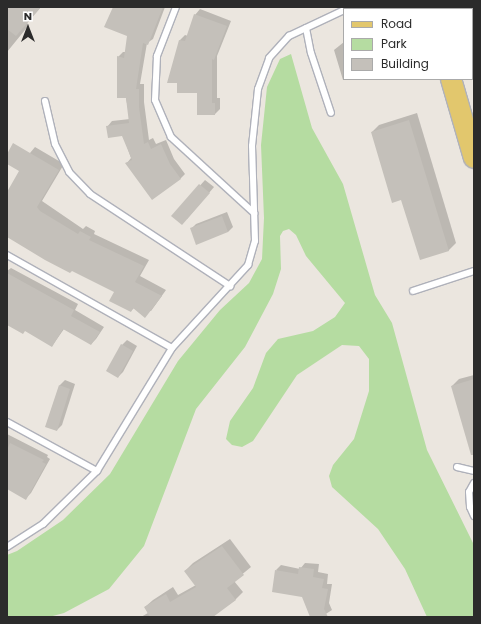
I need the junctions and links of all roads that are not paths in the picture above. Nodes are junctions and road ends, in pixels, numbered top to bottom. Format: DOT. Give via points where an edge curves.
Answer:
graph roads {
  1 [pos="176,7"];
  2 [pos="343,10"];
  3 [pos="306,28"];
  4 [pos="451,80"];
  5 [pos="45,101"];
  6 [pos="331,113"];
  7 [pos="474,158"];
  8 [pos="254,213"];
  9 [pos="7,255"];
  10 [pos="474,271"];
  11 [pos="230,286"];
  12 [pos="413,291"];
  13 [pos="172,348"];
  14 [pos="7,422"];
  15 [pos="457,467"];
  16 [pos="97,471"];
  17 [pos="474,471"];
  18 [pos="474,483"];
  19 [pos="474,516"];
  20 [pos="7,547"];
  1 -- 8 [label="lane" via="157,56 155,100 171,137"];
  2 -- 3 [label="lane"];
  3 -- 6 [label="lane" via="311,53"];
  3 -- 8 [label="lane" via="289,36 269,58 258,88 252,146"];
  4 -- 7 [label="main road"];
  5 -- 11 [label="lane" via="55,144 69,172 90,194"];
  8 -- 11 [label="lane" via="255,241 248,265"];
  9 -- 13 [label="lane"];
  10 -- 12 [label="lane"];
  11 -- 13 [label="lane"];
  13 -- 16 [label="lane"];
  14 -- 16 [label="lane"];
  15 -- 17 [label="lane"];
  16 -- 20 [label="lane" via="43,524"];
  18 -- 19 [label="lane" via="469,492 470,507"];
}
